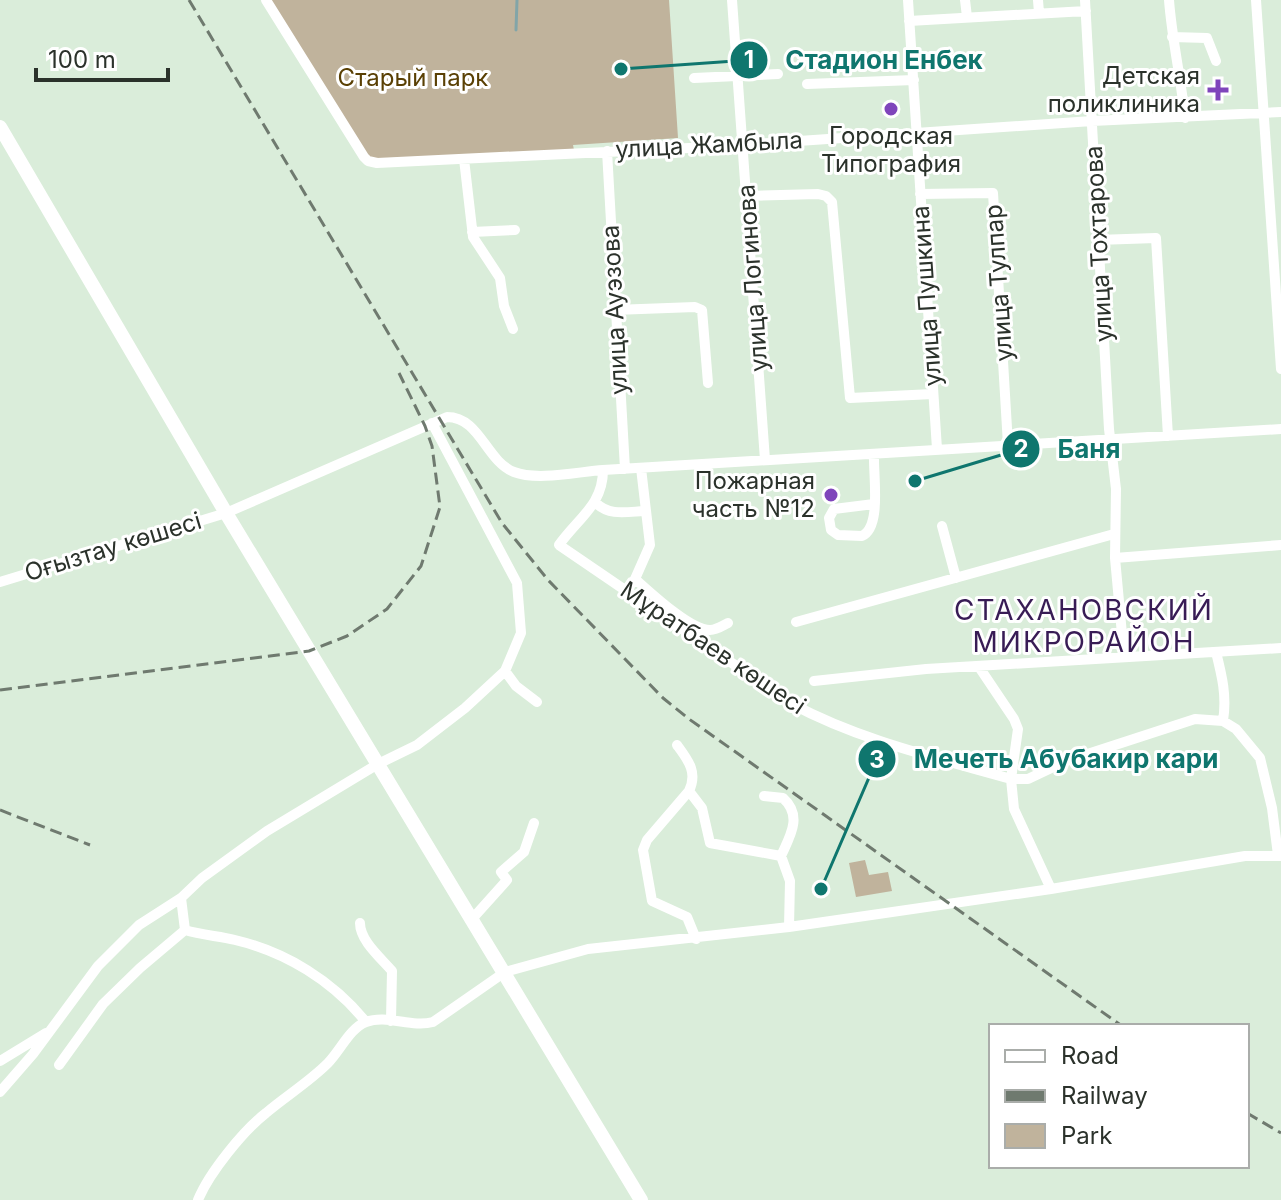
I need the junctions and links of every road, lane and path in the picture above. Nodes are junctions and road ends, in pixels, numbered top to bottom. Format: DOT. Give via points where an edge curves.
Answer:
graph roads {
  1 [pos="266,0"];
  2 [pos="732,0"];
  3 [pos="908,0"];
  4 [pos="965,0"];
  5 [pos="1038,0"];
  6 [pos="1169,0"];
  7 [pos="1256,0"];
  8 [pos="1085,6"];
  9 [pos="1039,13"];
  10 [pos="967,17"];
  11 [pos="909,21"];
  12 [pos="1172,37"];
  13 [pos="1216,61"];
  14 [pos="778,74"];
  15 [pos="739,77"];
  16 [pos="694,78"];
  17 [pos="914,80"];
  18 [pos="807,84"];
  19 [pos="1281,112"];
  20 [pos="1264,113"];
  21 [pos="1185,118"];
  22 [pos="1092,121"];
  23 [pos="0,127"];
  24 [pos="916,133"];
  25 [pos="744,143"];
  26 [pos="607,151"];
  27 [pos="464,159"];
  28 [pos="920,194"];
  29 [pos="748,196"];
  30 [pos="515,230"];
  31 [pos="472,232"];
  32 [pos="1097,240"];
  33 [pos="614,310"];
  34 [pos="513,329"];
  35 [pos="1281,369"];
  36 [pos="708,383"];
  37 [pos="933,394"];
  38 [pos="432,423"];
  39 [pos="1281,429"];
  40 [pos="1168,436"];
  41 [pos="1111,440"];
  42 [pos="1008,445"];
  43 [pos="937,449"];
  44 [pos="874,454"];
  45 [pos="765,460"];
  46 [pos="641,468"];
  47 [pos="625,469"];
  48 [pos="603,470"];
  49 [pos="596,503"];
  50 [pos="874,504"];
  51 [pos="644,511"];
  52 [pos="226,513"];
  53 [pos="942,526"];
  54 [pos="1114,534"];
  55 [pos="1281,545"];
  56 [pos="1115,558"];
  57 [pos="956,578"];
  58 [pos="635,579"];
  59 [pos="0,582"];
  60 [pos="627,589"];
  61 [pos="796,622"];
  62 [pos="728,623"];
  63 [pos="1281,648"];
  64 [pos="1216,652"];
  65 [pos="1124,656"];
  66 [pos="979,667"];
  67 [pos="505,671"];
  68 [pos="814,681"];
  69 [pos="537,702"];
  70 [pos="1223,721"];
  71 [pos="677,745"];
  72 [pos="378,764"];
  73 [pos="1011,779"];
  74 [pos="689,791"];
  75 [pos="764,796"];
  76 [pos="1276,807"];
  77 [pos="534,823"];
  78 [pos="781,856"];
  79 [pos="1280,856"];
  80 [pos="1051,889"];
  81 [pos="181,898"];
  82 [pos="473,918"];
  83 [pos="360,923"];
  84 [pos="789,927"];
  85 [pos="185,930"];
  86 [pos="696,939"];
  87 [pos="505,972"];
  88 [pos="391,1021"];
  89 [pos="366,1022"];
  90 [pos="51,1029"];
  91 [pos="0,1061"];
  92 [pos="59,1065"];
  93 [pos="0,1092"];
  94 [pos="198,1200"];
  95 [pos="641,1200"];
  1 -- 27 [label="street, улица Жамбыла" via="368,161"];
  2 -- 15 [label="street, улица Логинова"];
  3 -- 11 [label="street, улица Пушкина"];
  4 -- 10 [label="street"];
  5 -- 9 [label="street"];
  6 -- 12 [label="street"];
  7 -- 20 [label="street"];
  8 -- 9 [label="street"];
  8 -- 22 [label="street, улица Тохтарова"];
  9 -- 10 [label="street"];
  10 -- 11 [label="street"];
  11 -- 17 [label="street, улица Пушкина"];
  12 -- 13 [label="street" via="1204,36"];
  12 -- 21 [label="street"];
  14 -- 15 [label="street"];
  15 -- 16 [label="street"];
  15 -- 25 [label="street, улица Логинова"];
  17 -- 18 [label="street"];
  17 -- 24 [label="street, улица Пушкина"];
  19 -- 20 [label="street, улица Жамбыла"];
  20 -- 21 [label="street, улица Жамбыла"];
  20 -- 35 [label="street"];
  21 -- 22 [label="street, улица Жамбыла"];
  22 -- 24 [label="street, улица Жамбыла"];
  22 -- 32 [label="street, улица Тохтарова"];
  23 -- 52 [label="street"];
  24 -- 25 [label="street, улица Жамбыла"];
  24 -- 28 [label="street, улица Пушкина"];
  25 -- 26 [label="street, улица Жамбыла"];
  25 -- 29 [label="street, улица Логинова"];
  26 -- 27 [label="street, улица Жамбыла"];
  26 -- 33 [label="street, улица Ауэзова"];
  27 -- 31 [label="street"];
  28 -- 37 [label="street, улица Пушкина"];
  28 -- 42 [label="street, улица Тулпар" via="993,193"];
  29 -- 37 [label="street" via="818,194 832,202 850,398"];
  29 -- 45 [label="street, улица Логинова"];
  30 -- 31 [label="street"];
  31 -- 34 [label="street" via="500,278"];
  32 -- 40 [label="street" via="1156,238"];
  32 -- 41 [label="street, улица Тохтарова"];
  33 -- 36 [label="street" via="702,310"];
  33 -- 47 [label="street, улица Ауэзова"];
  37 -- 43 [label="street, улица Пушкина"];
  38 -- 48 [label="street, Оғызтау көшесі" via="457,418 472,427 499,463 522,475"];
  38 -- 52 [label="street, Оғызтау көшесі"];
  38 -- 67 [label="street" via="517,583 521,633"];
  39 -- 40 [label="street"];
  40 -- 41 [label="street"];
  41 -- 42 [label="street"];
  41 -- 54 [label="street, улица Тохтарова"];
  42 -- 43 [label="street"];
  43 -- 44 [label="street"];
  44 -- 45 [label="street"];
  44 -- 50 [label="street"];
  45 -- 46 [label="street"];
  46 -- 47 [label="street"];
  46 -- 51 [label="street"];
  47 -- 48 [label="street"];
  48 -- 49 [label="street"];
  49 -- 51 [label="street" via="613,513"];
  49 -- 60 [label="street, Мұратбаев көшесі" via="559,545"];
  50 -- 50 [label="street" via="872,528 866,535 843,536 831,530 834,509"];
  51 -- 58 [label="street" via="649,551"];
  52 -- 59 [label="street, Оғызтау көшесі"];
  52 -- 72 [label="street"];
  53 -- 57 [label="street"];
  54 -- 56 [label="street"];
  54 -- 57 [label="street"];
  55 -- 56 [label="street"];
  56 -- 65 [label="street"];
  57 -- 61 [label="street"];
  58 -- 60 [label="street"];
  58 -- 62 [label="street" via="706,630"];
  60 -- 73 [label="street, Мұратбаев көшесі" via="818,718"];
  63 -- 64 [label="street, Мұратбаев көшесі"];
  64 -- 65 [label="street, Мұратбаев көшесі"];
  64 -- 70 [label="street" via="1225,688"];
  65 -- 66 [label="street, Мұратбаев көшесі"];
  66 -- 68 [label="street, Мұратбаев көшесі"];
  66 -- 73 [label="street" via="1018,729"];
  67 -- 69 [label="street"];
  67 -- 72 [label="street" via="417,745"];
  70 -- 73 [label="street" via="1195,719 1066,761 1028,779"];
  70 -- 76 [label="street" via="1260,758"];
  71 -- 74 [label="street" via="693,770"];
  72 -- 81 [label="street" via="267,831"];
  72 -- 82 [label="street"];
  73 -- 80 [label="street" via="1014,809"];
  74 -- 78 [label="street" via="702,808 710,843"];
  74 -- 86 [label="street" via="643,850 650,898 687,917"];
  75 -- 78 [label="street" via="783,798 793,810 793,830"];
  76 -- 79 [label="street"];
  77 -- 82 [label="street" via="524,852 501,872 507,880"];
  78 -- 84 [label="street" via="790,881"];
  79 -- 80 [label="street" via="1245,856"];
  80 -- 84 [label="street"];
  81 -- 85 [label="street"];
  81 -- 90 [label="street" via="139,925 98,966"];
  82 -- 87 [label="street"];
  83 -- 88 [label="street" via="369,944 392,971"];
  84 -- 86 [label="street"];
  85 -- 89 [label="street" via="237,940 293,962"];
  85 -- 92 [label="street" via="103,1004"];
  86 -- 87 [label="street" via="588,949"];
  87 -- 88 [label="street" via="433,1022"];
  87 -- 95 [label="street"];
  88 -- 89 [label="street"];
  89 -- 94 [label="street" via="314,1076 262,1115"];
  90 -- 91 [label="street"];
  90 -- 93 [label="street"];
}
